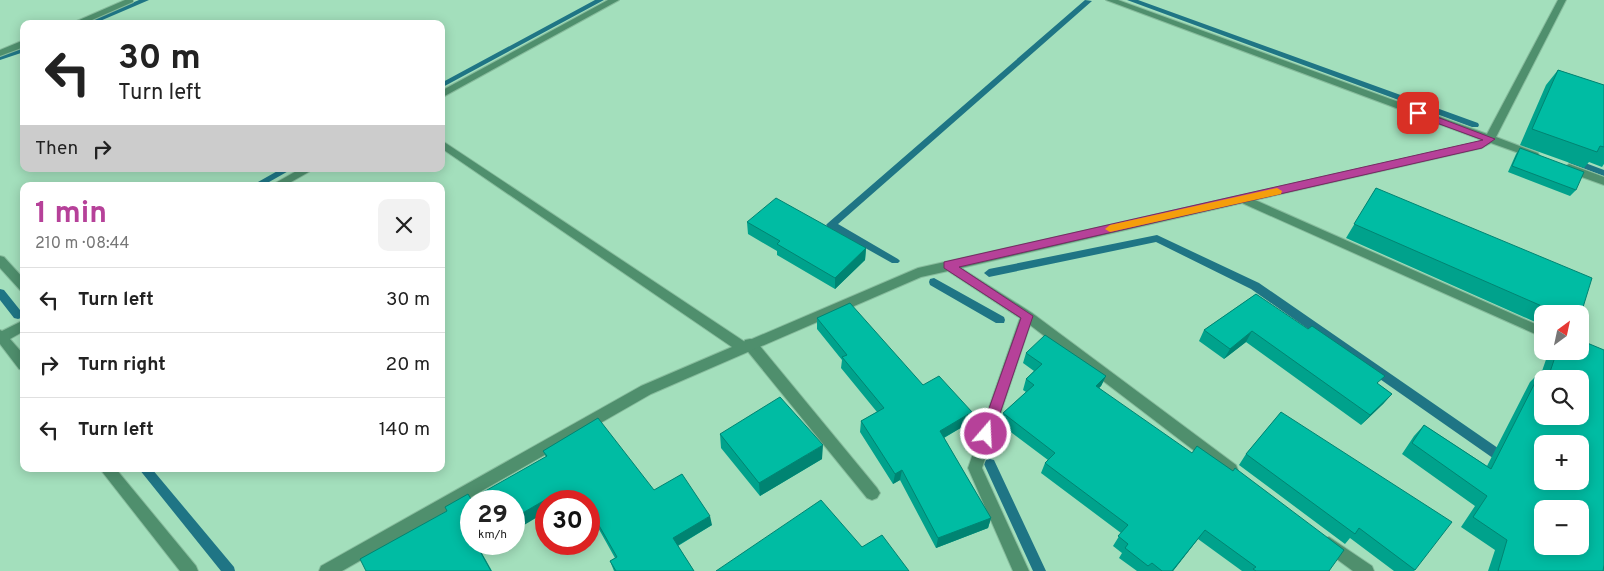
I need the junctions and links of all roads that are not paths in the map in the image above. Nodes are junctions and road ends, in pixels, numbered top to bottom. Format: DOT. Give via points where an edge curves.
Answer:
graph roads {
  1 [pos="129,0"];
  2 [pos="614,0"];
  3 [pos="1110,0"];
  4 [pos="1562,0"];
  5 [pos="84,20"];
  6 [pos="20,45"];
  7 [pos="0,53"];
  8 [pos="445,93"];
  9 [pos="1490,139"];
  10 [pos="445,146"];
  11 [pos="1543,158"];
  12 [pos="1560,165"];
  13 [pos="302,172"];
  14 [pos="1604,181"];
  15 [pos="284,182"];
  16 [pos="1242,199"];
  17 [pos="0,260"];
  18 [pos="948,265"];
  19 [pos="20,282"];
  20 [pos="1027,316"];
  21 [pos="20,327"];
  22 [pos="1534,328"];
  23 [pos="1,336"];
  24 [pos="746,346"];
  25 [pos="20,360"];
  26 [pos="109,472"];
  27 [pos="1239,476"];
  28 [pos="872,493"];
  29 [pos="1318,536"];
  30 [pos="190,571"];
  31 [pos="326,571"];
  32 [pos="1021,571"];
  33 [pos="1366,571"];
  1 -- 5 [label="street"];
  2 -- 8 [label="street"];
  3 -- 9 [label="street"];
  4 -- 9 [label="street"];
  6 -- 7 [label="street"];
  9 -- 11 [label="street"];
  9 -- 16 [label="street" via="1482,145"];
  10 -- 24 [label="street"];
  12 -- 14 [label="street"];
  13 -- 15 [label="street"];
  16 -- 18 [label="street"];
  16 -- 22 [label="street"];
  17 -- 19 [label="street"];
  18 -- 20 [label="street"];
  18 -- 24 [label="street" via="918,273"];
  20 -- 27 [label="street"];
  20 -- 32 [label="street" via="975,468"];
  21 -- 23 [label="street"];
  23 -- 25 [label="street"];
  24 -- 28 [label="street"];
  24 -- 31 [label="street" via="646,390"];
  26 -- 30 [label="street"];
  29 -- 33 [label="street"];
}
